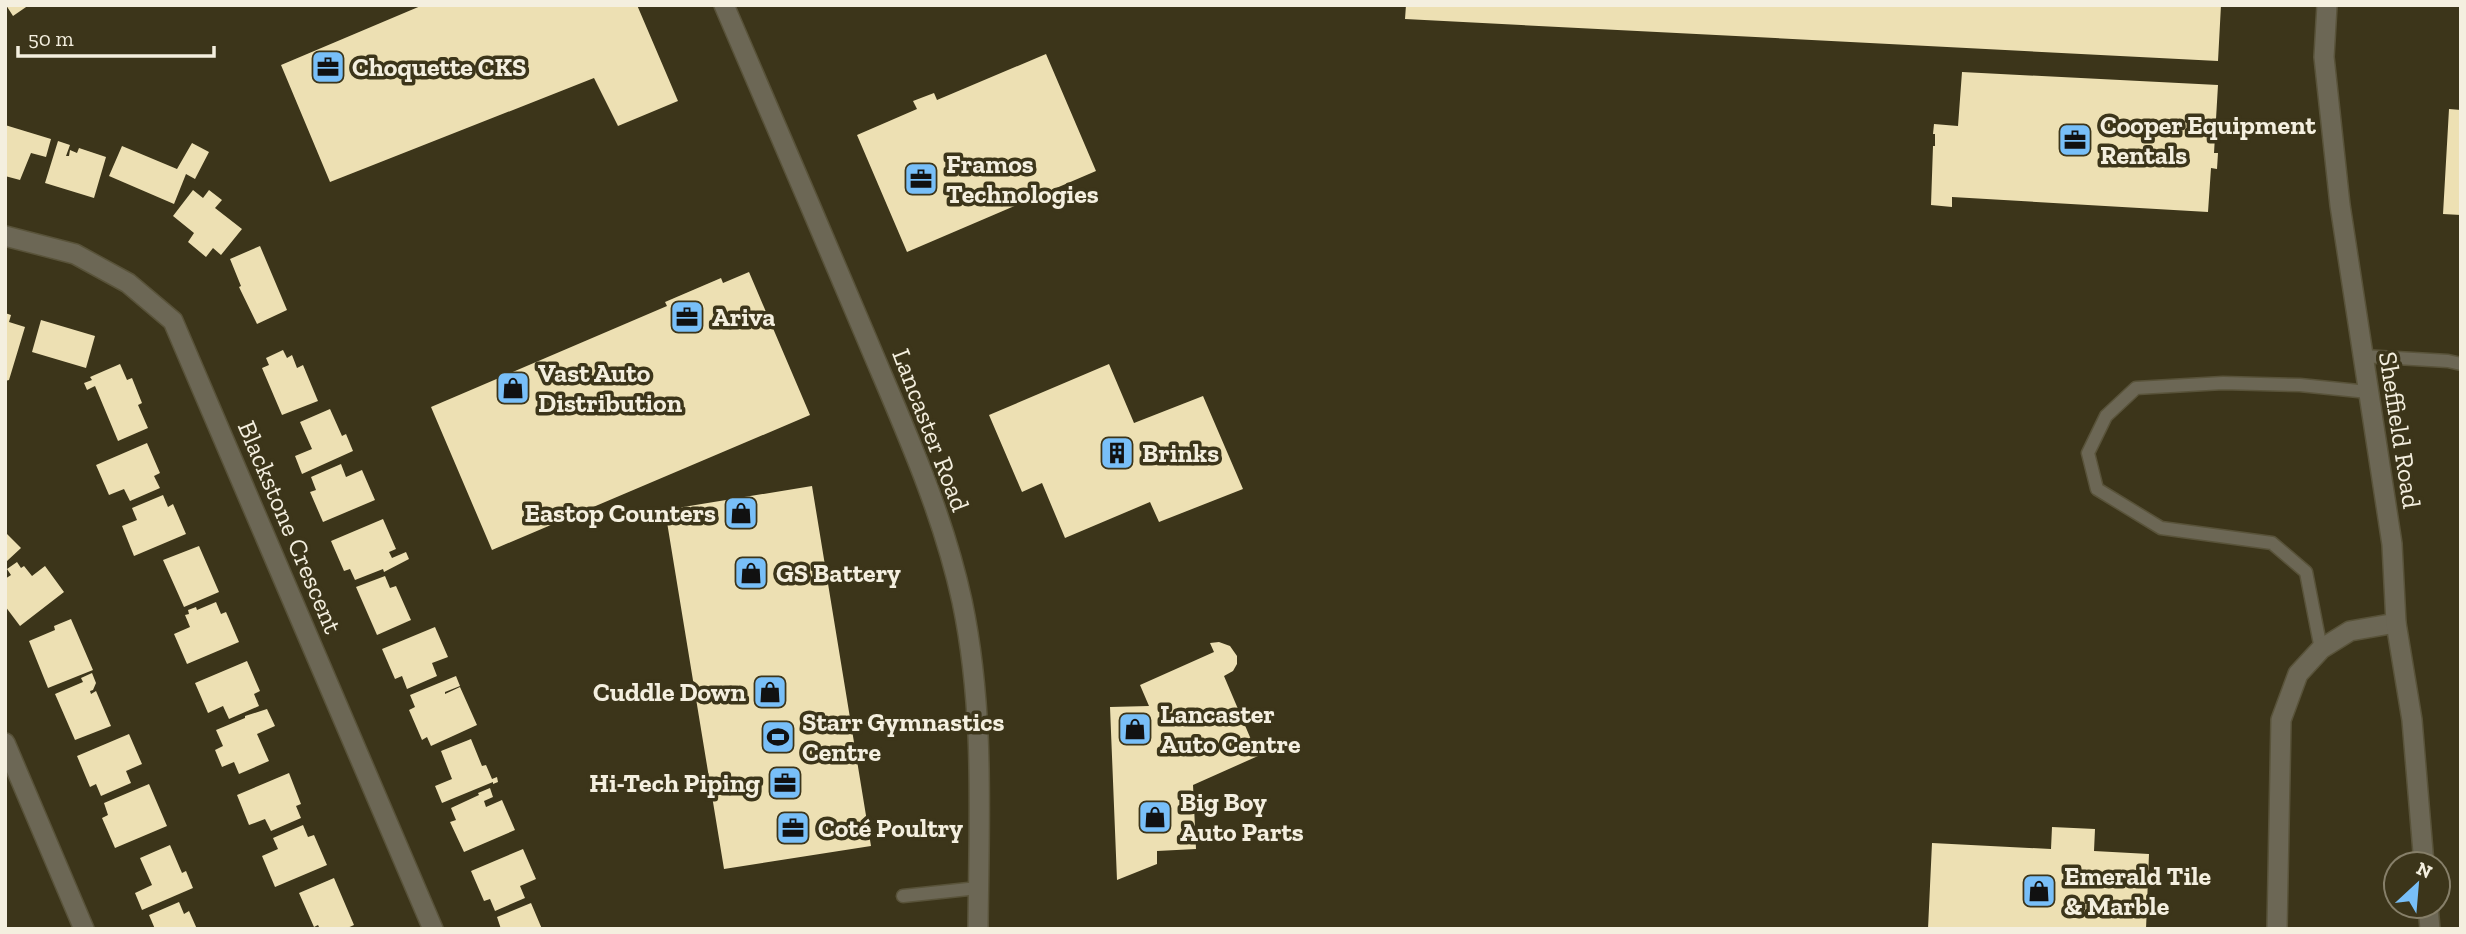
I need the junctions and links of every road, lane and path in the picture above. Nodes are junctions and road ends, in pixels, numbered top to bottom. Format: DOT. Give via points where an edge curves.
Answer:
graph roads {
  1 [pos="724,5"];
  2 [pos="2327,5"];
  3 [pos="5,236"];
  4 [pos="2362,356"];
  5 [pos="2461,364"];
  6 [pos="2368,392"];
  7 [pos="2396,623"];
  8 [pos="2321,649"];
  9 [pos="5,743"];
  10 [pos="2423,850"];
  11 [pos="978,894"];
  12 [pos="903,896"];
  13 [pos="84,929"];
  14 [pos="433,929"];
  15 [pos="976,929"];
  16 [pos="2277,929"];
  1 -- 11 [label="street, Lancaster Road" via="931,490 961,599 974,681 981,776"];
  2 -- 4 [label="street, Sheffield Road" via="2324,57"];
  3 -- 14 [label="street, Blackstone Crescent" via="75,254 128,283 173,321"];
  4 -- 5 [label="lane"];
  4 -- 6 [label="street, Sheffield Road"];
  6 -- 7 [label="street, Sheffield Road" via="2392,544"];
  6 -- 8 [label="lane" via="2223,383 2136,388 2106,416 2088,453 2096,489 2161,527 2272,543 2306,572"];
  7 -- 8 [label="street" via="2350,631"];
  7 -- 10 [label="street, Sheffield Road" via="2412,720"];
  8 -- 16 [label="street" via="2298,674 2281,720"];
  9 -- 13 [label="street"];
  11 -- 12 [label="lane"];
  11 -- 15 [label="street, Lancaster Road"];
}
